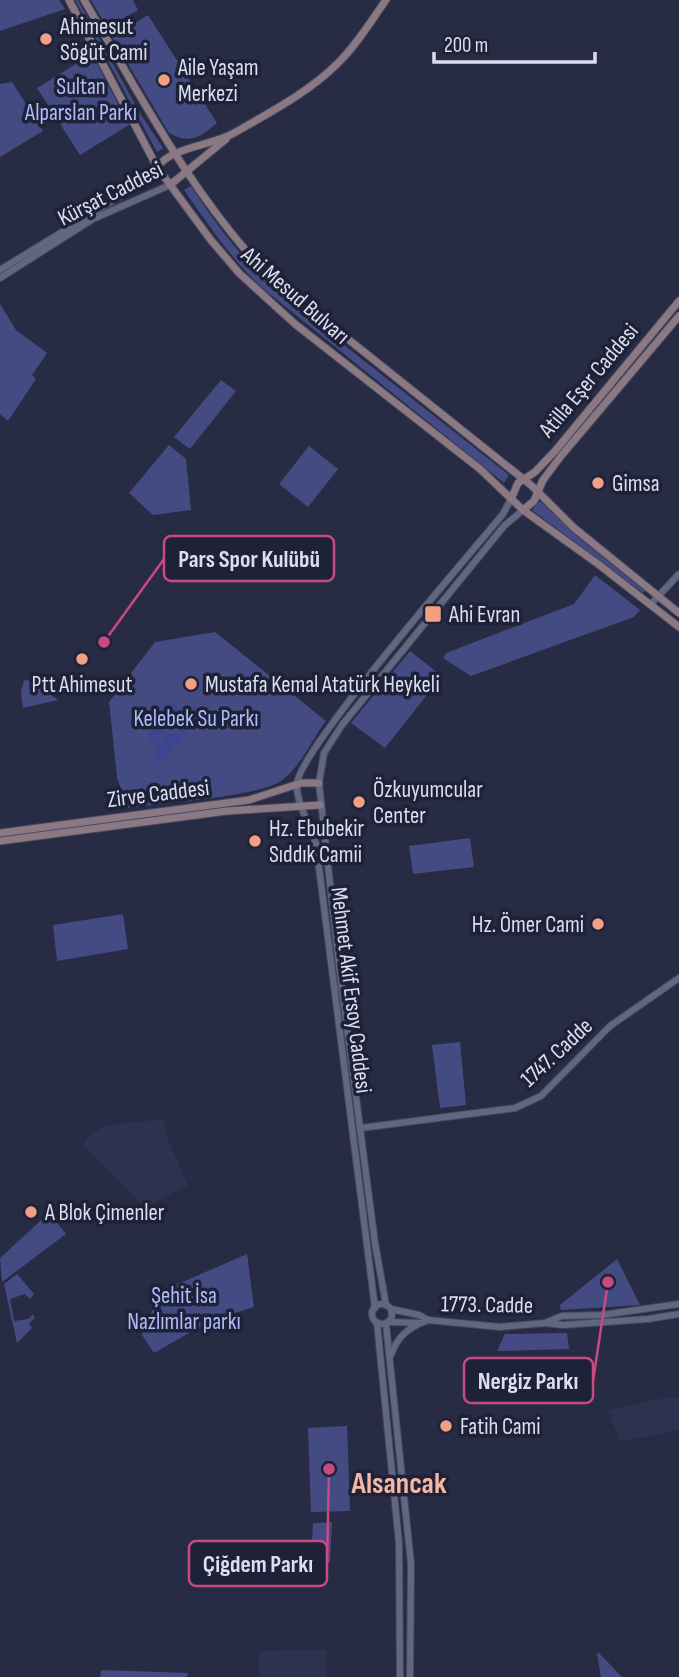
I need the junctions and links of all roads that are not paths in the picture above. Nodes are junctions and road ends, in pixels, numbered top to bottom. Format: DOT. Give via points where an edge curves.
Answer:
graph roads {
  1 [pos="69,0"];
  2 [pos="84,0"];
  3 [pos="386,0"];
  4 [pos="231,135"];
  5 [pos="175,153"];
  6 [pos="157,167"];
  7 [pos="188,172"];
  8 [pos="170,185"];
  9 [pos="0,270"];
  10 [pos="0,278"];
  11 [pos="679,301"];
  12 [pos="679,316"];
  13 [pos="523,479"];
  14 [pos="538,491"];
  15 [pos="511,499"];
  16 [pos="523,510"];
  17 [pos="679,574"];
  18 [pos="658,596"];
  19 [pos="651,604"];
  20 [pos="679,612"];
  21 [pos="679,627"];
  22 [pos="319,783"];
  23 [pos="296,784"];
  24 [pos="320,805"];
  25 [pos="302,807"];
  26 [pos="0,833"];
  27 [pos="0,841"];
  28 [pos="679,978"];
  29 [pos="361,1128"];
  30 [pos="679,1304"];
  31 [pos="388,1307"];
  32 [pos="374,1308"];
  33 [pos="679,1314"];
  34 [pos="425,1322"];
  35 [pos="377,1323"];
  36 [pos="388,1323"];
  37 [pos="545,1323"];
  38 [pos="389,1360"];
  39 [pos="400,1677"];
  40 [pos="410,1677"];
  1 -- 6 [label="main road, Ahi Mesud Bulvarı"];
  2 -- 5 [label="main road, Ahi Mesud Bulvarı"];
  3 -- 4 [label="main road, Kürşat Caddesi" via="335,67"];
  4 -- 5 [label="main road, Kürşat Caddesi"];
  4 -- 7 [label="main road, Kürşat Caddesi"];
  5 -- 6 [label="main road, Kürşat Caddesi"];
  5 -- 7 [label="main road, Ahi Mesud Bulvarı"];
  6 -- 8 [label="main road, Ahi Mesud Bulvarı"];
  6 -- 9 [label="street, Kürşat Caddesi" via="137,186"];
  7 -- 8 [label="main road, Kürşat Caddesi"];
  7 -- 13 [label="main road, Ahi Mesud Bulvarı" via="241,246 269,276"];
  8 -- 10 [label="street, Kürşat Caddesi" via="93,219"];
  8 -- 15 [label="main road, Ahi Mesud Bulvarı" via="257,292 480,469"];
  11 -- 13 [label="main road, Atilla Eşer Caddesi" via="555,451"];
  12 -- 14 [label="main road, Atilla Eşer Caddesi" via="561,456"];
  13 -- 14 [label="main road, Ahi Mesud Bulvarı"];
  13 -- 15 [label="main road"];
  14 -- 16 [label="main road"];
  14 -- 18 [label="main road, Ahi Mesud Bulvarı" via="573,527"];
  15 -- 16 [label="main road, Ahi Mesud Bulvarı"];
  15 -- 23 [label="street" via="335,720 308,757"];
  16 -- 19 [label="main road, Ahi Mesud Bulvarı"];
  16 -- 22 [label="street, Mehmet Akif Ersoy Caddesi" via="504,526 336,734 324,753"];
  17 -- 18 [label="street"];
  18 -- 19 [label="street"];
  18 -- 20 [label="main road, Ahi Mesud Bulvarı"];
  19 -- 21 [label="main road, Ahi Mesud Bulvarı"];
  22 -- 23 [label="main road, Zirve Caddesi"];
  22 -- 24 [label="street, Mehmet Akif Ersoy Caddesi"];
  23 -- 25 [label="street, Mehmet Akif Ersoy Caddesi"];
  23 -- 26 [label="main road, Zirve Caddesi" via="249,800"];
  24 -- 25 [label="main road, Zirve Caddesi"];
  24 -- 29 [label="street, Mehmet Akif Ersoy Caddesi"];
  25 -- 27 [label="main road, Zirve Caddesi" via="228,811"];
  25 -- 32 [label="street, Mehmet Akif Ersoy Caddesi" via="316,844"];
  28 -- 29 [label="street, 1747. Cadde" via="610,1026 541,1096 515,1108"];
  29 -- 31 [label="street, Mehmet Akif Ersoy Caddesi"];
  30 -- 37 [label="street, 1773. Cadde" via="562,1316"];
  31 -- 32 [label="street"];
  31 -- 34 [label="street, 1773. Cadde" via="419,1315"];
  31 -- 36 [label="street" via="392,1316"];
  32 -- 35 [label="street" via="372,1317"];
  33 -- 37 [label="street, 1773. Cadde"];
  34 -- 36 [label="street, 1773. Cadde"];
  34 -- 37 [label="street, 1773. Cadde" via="500,1327"];
  34 -- 38 [label="street" via="404,1332"];
  35 -- 36 [label="street"];
  35 -- 39 [label="street" via="399,1543"];
  36 -- 38 [label="street"];
  38 -- 40 [label="street" via="411,1564"];
}
